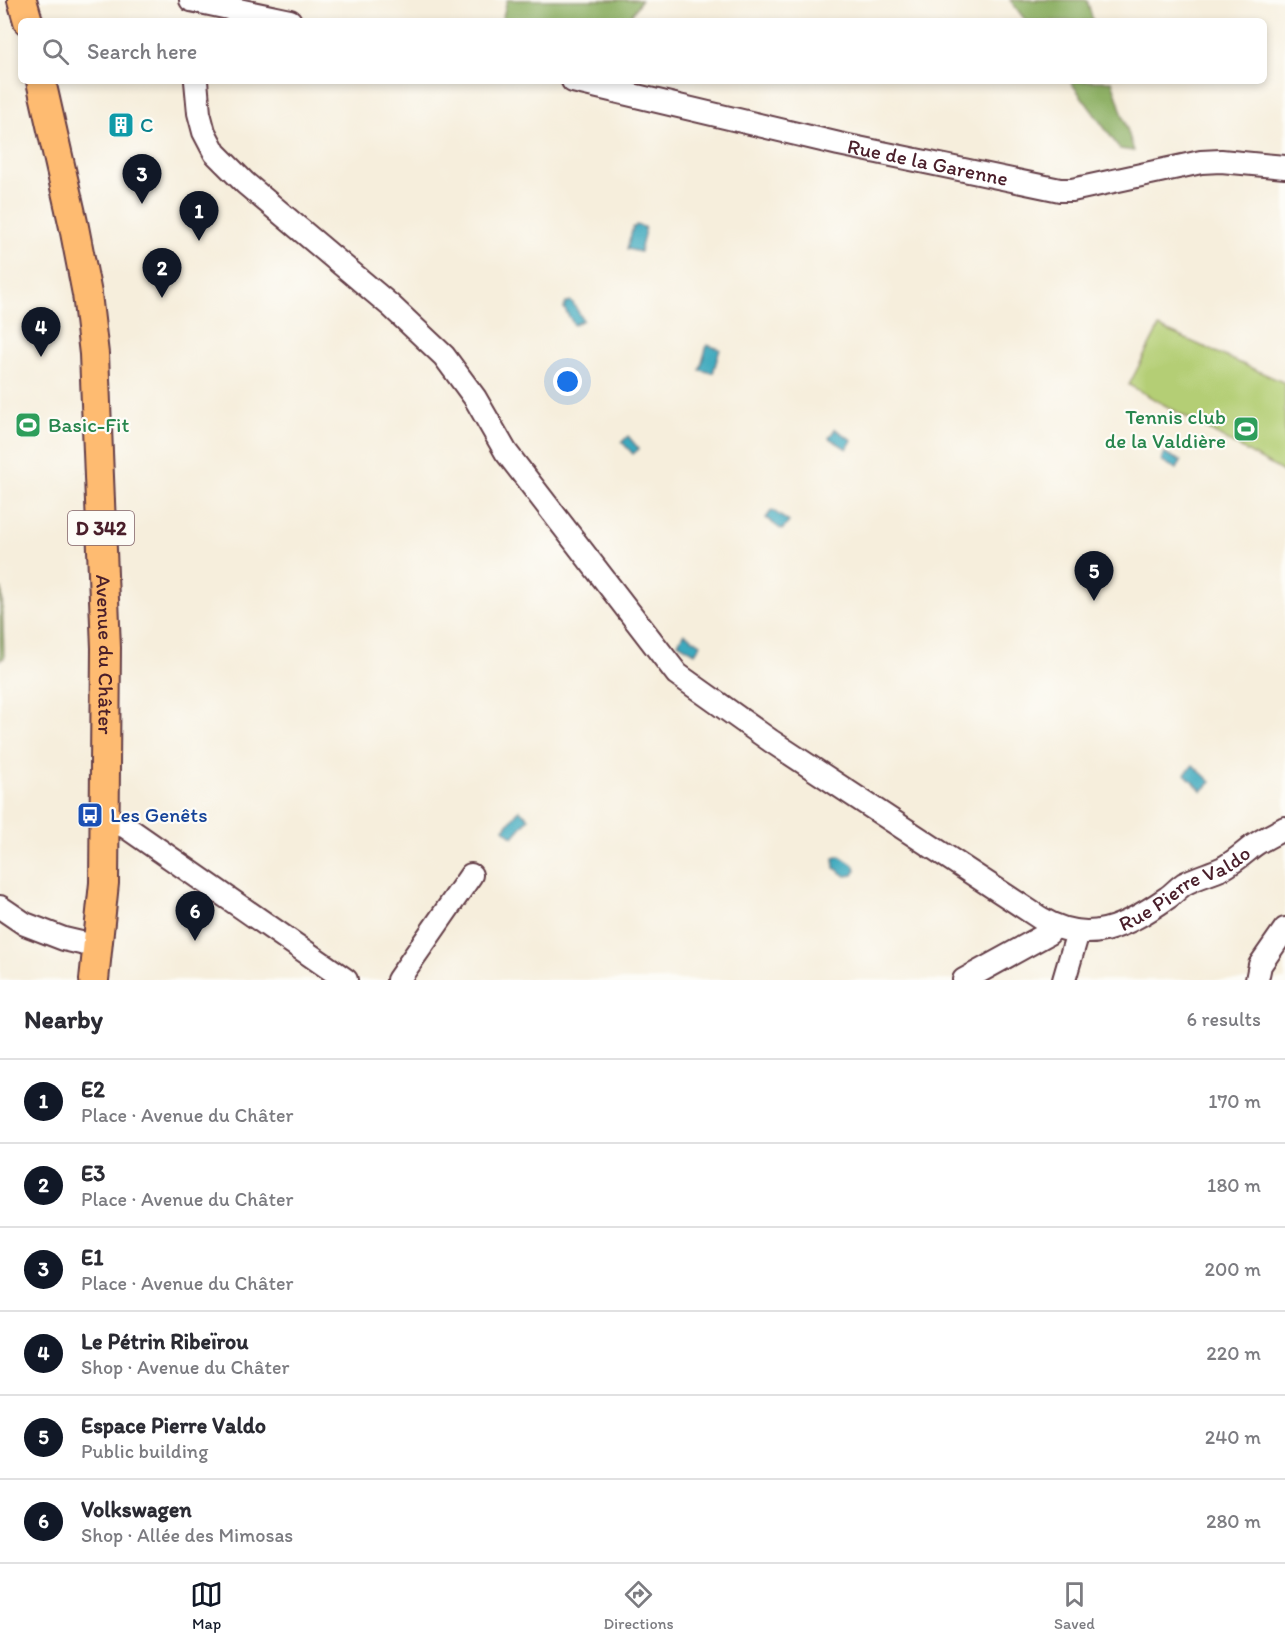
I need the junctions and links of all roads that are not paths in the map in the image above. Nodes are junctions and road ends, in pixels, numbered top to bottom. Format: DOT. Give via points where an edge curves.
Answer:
graph roads {
  1 [pos="22,0"];
  2 [pos="190,0"];
  3 [pos="27,18"];
  4 [pos="191,18"];
  5 [pos="276,18"];
  6 [pos="42,84"];
  7 [pos="196,84"];
  8 [pos="586,84"];
  9 [pos="1285,167"];
  10 [pos="105,817"];
  11 [pos="1282,834"];
  12 [pos="471,875"];
  13 [pos="0,907"];
  14 [pos="1054,927"];
  15 [pos="1285,929"];
  16 [pos="1078,932"];
  17 [pos="98,948"];
  18 [pos="94,980"];
  19 [pos="346,980"];
  20 [pos="398,980"];
  21 [pos="964,980"];
  22 [pos="1064,980"];
  23 [pos="1257,980"];
  1 -- 3 [label="main road"];
  2 -- 4 [label="street"];
  2 -- 5 [label="street"];
  6 -- 10 [label="main road, Avenue du Châter / D 342" via="74,226 94,354 106,648"];
  7 -- 14 [label="street" via="204,132 215,153 444,356 475,398 506,452 678,674 771,741"];
  8 -- 9 [label="street, Rue de la Garenne" via="1060,190 1201,162"];
  10 -- 17 [label="main road, Avenue du Châter / D 342"];
  10 -- 19 [label="street" via="126,826"];
  11 -- 16 [label="street, Rue Pierre Valdo" via="1254,845 1222,868 1184,884 1122,926 1102,932"];
  12 -- 20 [label="street"];
  13 -- 17 [label="street" via="25,924"];
  14 -- 16 [label="street, Rue Pierre Valdo"];
  14 -- 21 [label="street"];
  15 -- 23 [label="street" via="1260,965"];
  16 -- 22 [label="street"];
  17 -- 18 [label="main road, Avenue du Châter / D 342"];
}
